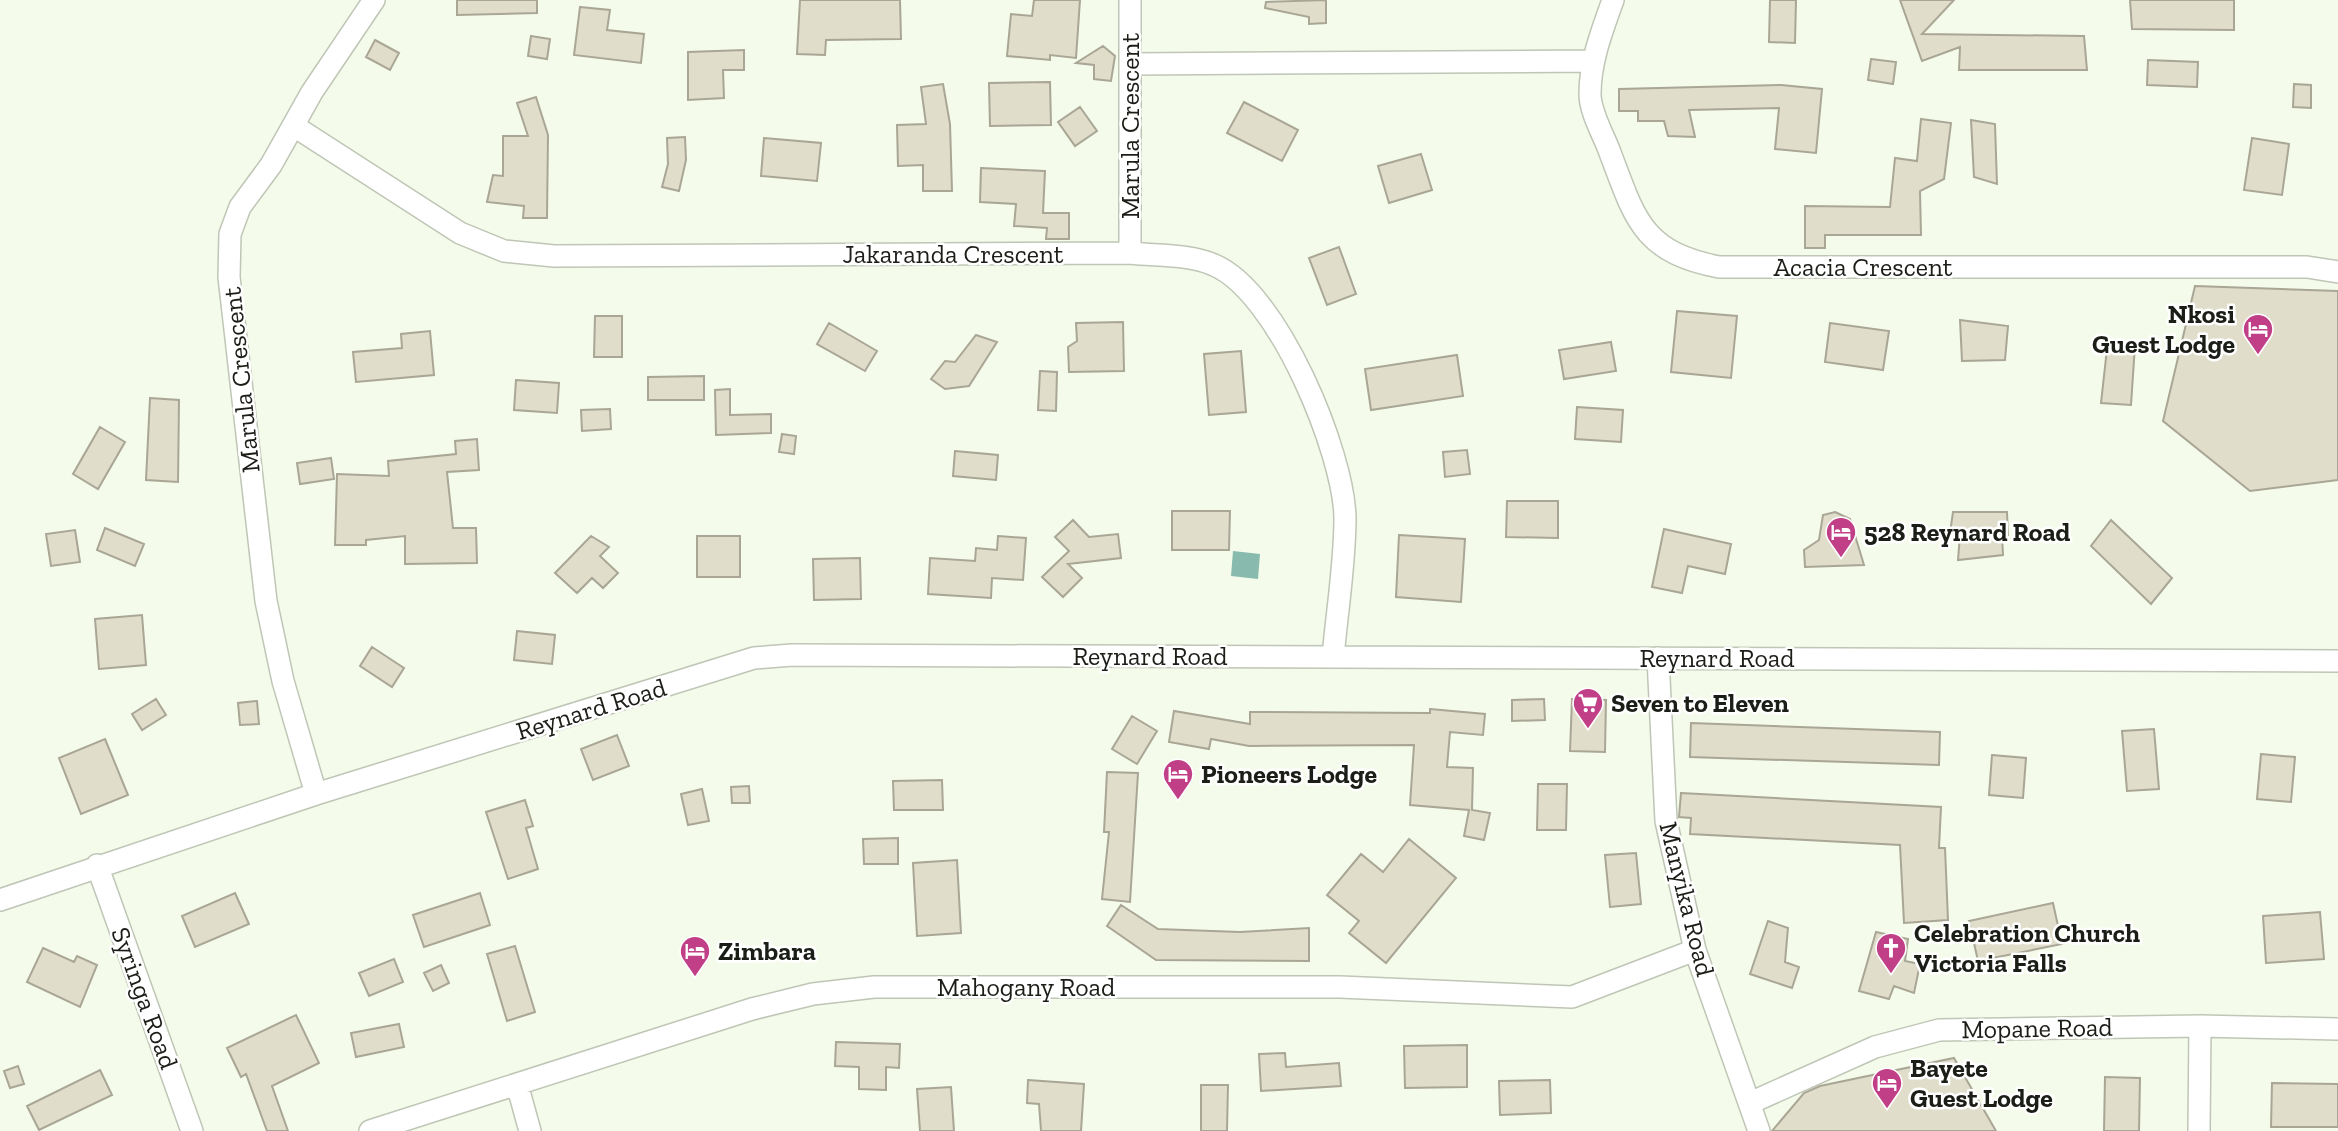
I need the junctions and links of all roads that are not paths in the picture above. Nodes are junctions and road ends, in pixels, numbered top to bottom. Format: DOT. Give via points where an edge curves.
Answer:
graph roads {
  1 [pos="374,0"];
  2 [pos="1130,0"];
  3 [pos="1612,0"];
  4 [pos="1593,61"];
  5 [pos="1132,64"];
  6 [pos="294,126"];
  7 [pos="1130,253"];
  8 [pos="2338,272"];
  9 [pos="1333,657"];
  10 [pos="1658,658"];
  11 [pos="2338,661"];
  12 [pos="316,794"];
  13 [pos="97,865"];
  14 [pos="0,900"];
  15 [pos="1695,950"];
  16 [pos="2200,1026"];
  17 [pos="2338,1029"];
  18 [pos="517,1084"];
  19 [pos="1749,1103"];
  20 [pos="192,1131"];
  21 [pos="370,1131"];
  22 [pos="530,1131"];
  23 [pos="1759,1131"];
  24 [pos="2199,1131"];
  1 -- 6 [label="street, Marula Crescent"];
  2 -- 5 [label="street, Marula Crescent"];
  3 -- 4 [label="street, Acacia Crescent"];
  4 -- 5 [label="street"];
  4 -- 8 [label="street, Acacia Crescent" via="1590,98 1634,216 1654,241 1685,261 1719,267 2307,267"];
  5 -- 7 [label="street, Marula Crescent"];
  6 -- 7 [label="street, Jakaranda Crescent" via="460,233 504,251 554,256"];
  6 -- 12 [label="street, Marula Crescent" via="240,207 230,234 229,277 266,601 283,681"];
  7 -- 9 [label="street, Jakaranda Crescent" via="1215,265 1240,283 1265,311 1310,389 1339,471 1345,518"];
  9 -- 10 [label="street, Reynard Road"];
  9 -- 12 [label="street, Reynard Road" via="754,658"];
  10 -- 11 [label="street, Reynard Road"];
  10 -- 15 [label="street, Manyika Road" via="1666,821"];
  12 -- 13 [label="street, Reynard Road"];
  13 -- 14 [label="street, Reynard Road"];
  13 -- 20 [label="street, Syringa Road"];
  15 -- 18 [label="street, Mahogany Road" via="1572,997 1340,987 874,987 813,994 752,1009"];
  15 -- 19 [label="street, Manyika Road"];
  16 -- 17 [label="street, Mopane Road"];
  16 -- 19 [label="street, Mopane Road" via="1939,1030 1875,1047"];
  16 -- 24 [label="street"];
  18 -- 21 [label="street, Mahogany Road"];
  18 -- 22 [label="street"];
  19 -- 23 [label="street, Manyika Road"];
}
